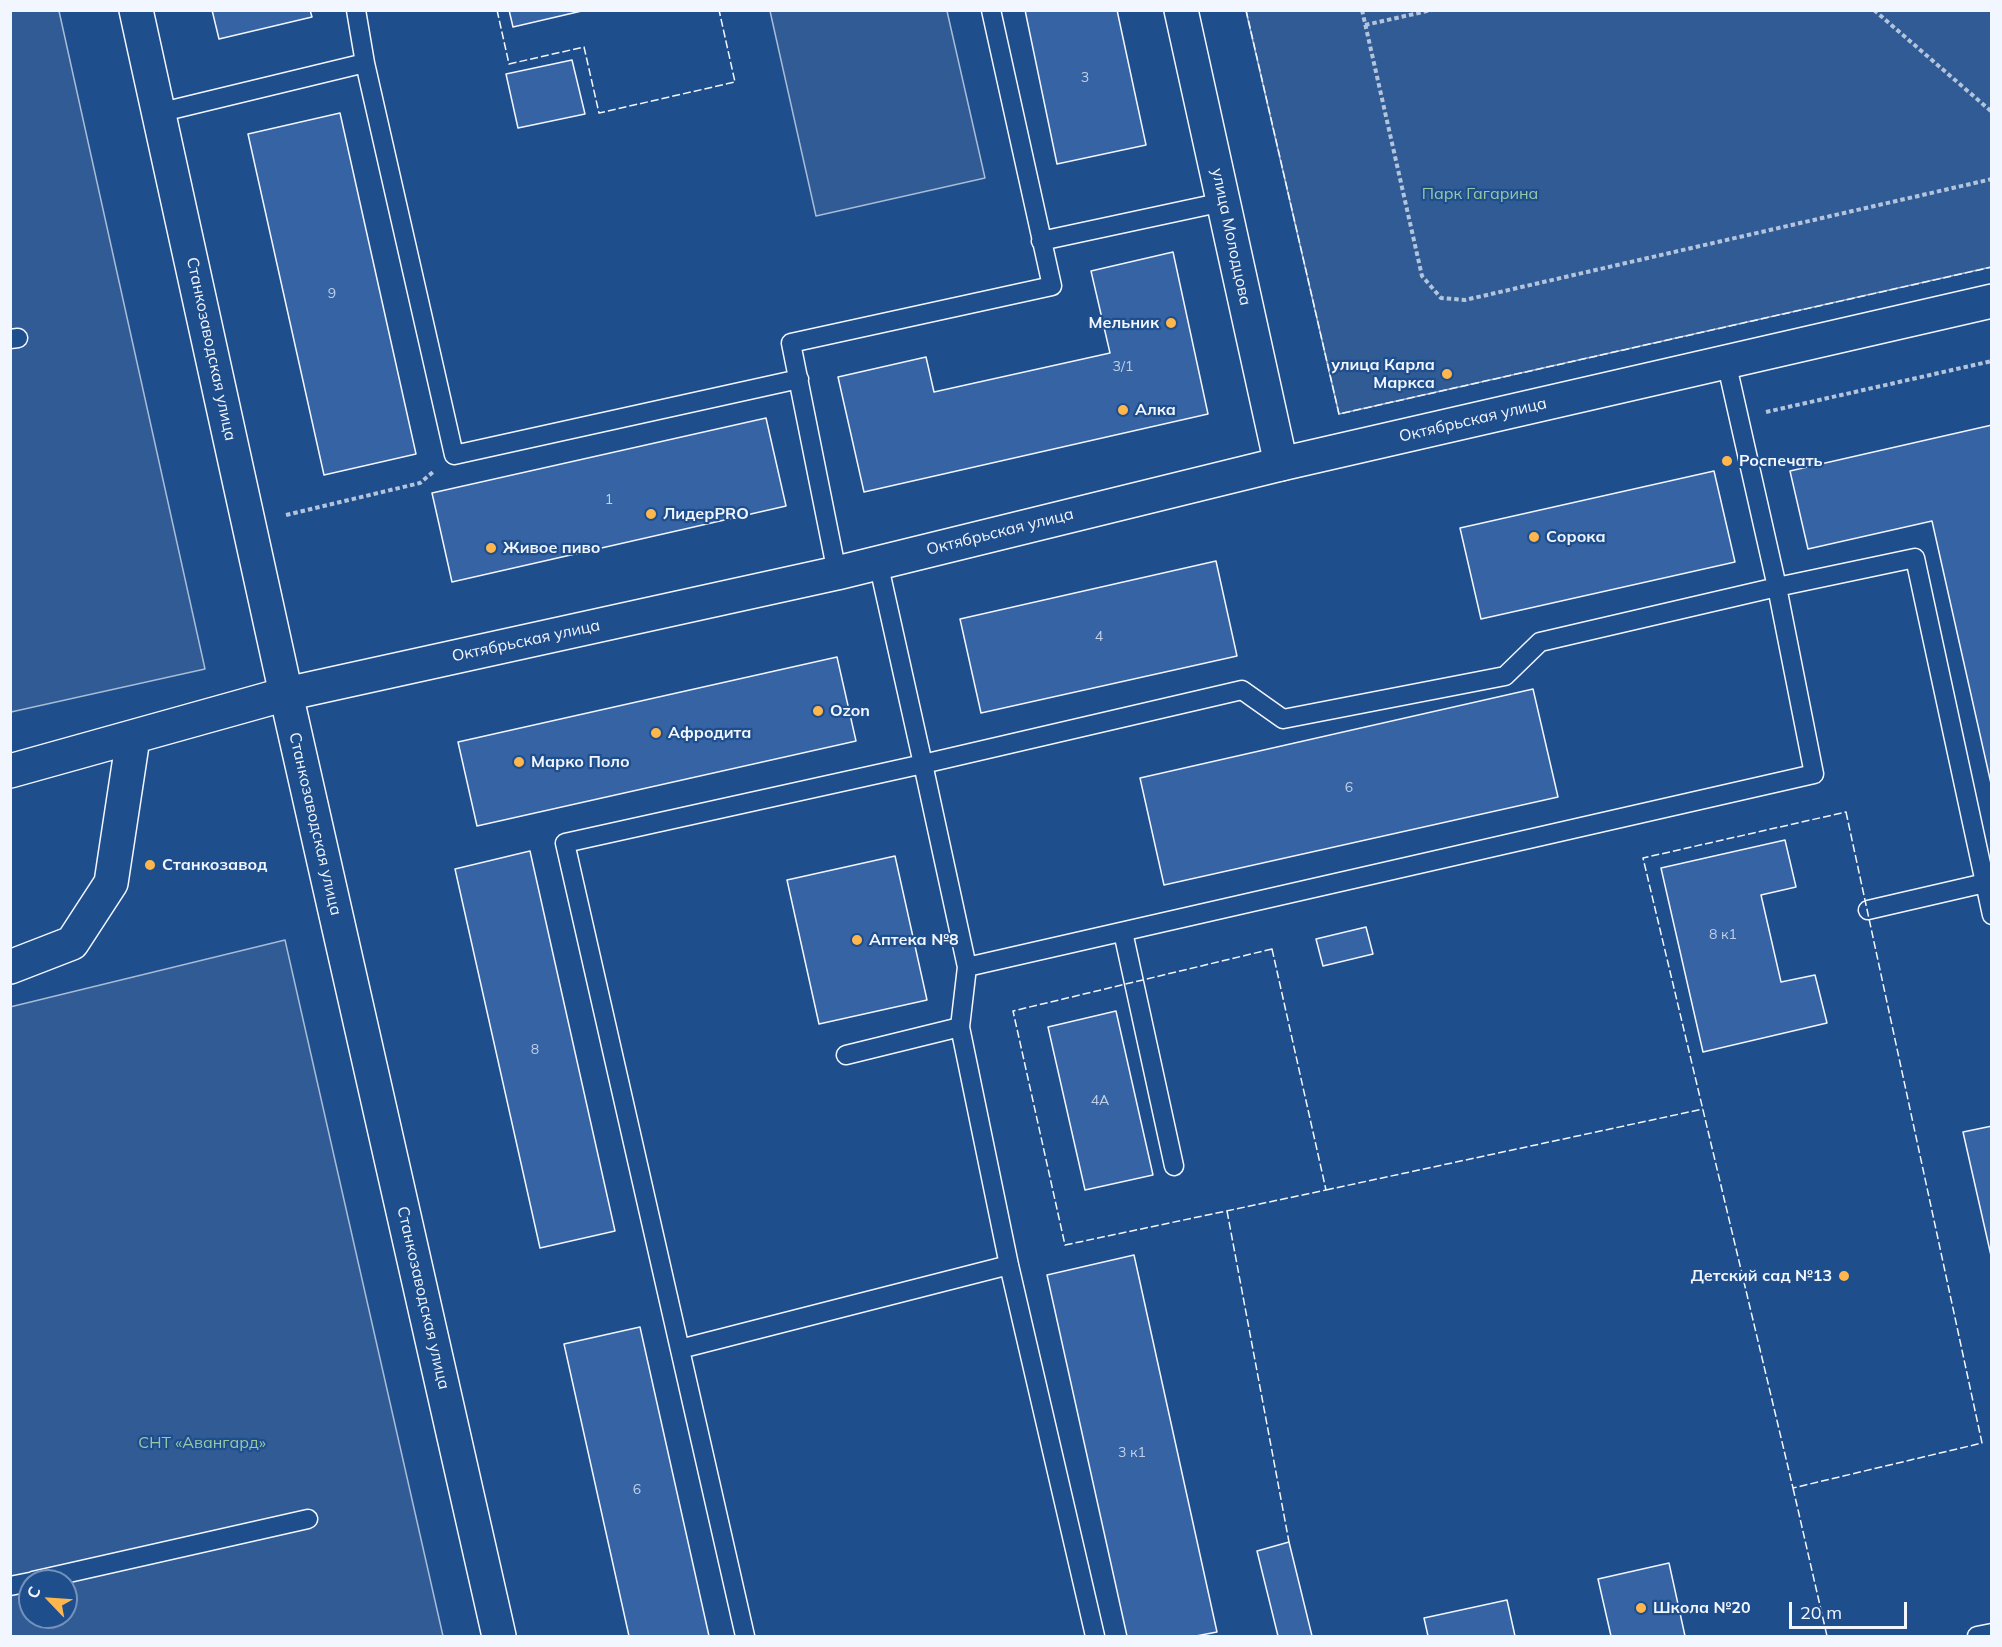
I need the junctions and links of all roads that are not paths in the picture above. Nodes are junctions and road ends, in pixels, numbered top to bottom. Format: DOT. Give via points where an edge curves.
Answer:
graph roads {
  1 [pos="136,10"];
  2 [pos="356,10"];
  3 [pos="991,10"];
  4 [pos="1181,10"];
  5 [pos="365,63"];
  6 [pos="159,113"];
  7 [pos="1223,202"];
  8 [pos="1041,241"];
  9 [pos="1992,301"];
  10 [pos="1726,361"];
  11 [pos="799,379"];
  12 [pos="1281,464"];
  13 [pos="878,562"];
  14 [pos="837,573"];
  15 [pos="1777,587"];
  16 [pos="286,694"];
  17 [pos="133,738"];
  18 [pos="923,764"];
  19 [pos="10,771"];
  20 [pos="1985,883"];
  21 [pos="1868,910"];
  22 [pos="1992,915"];
  23 [pos="1123,932"];
  24 [pos="10,967"];
  25 [pos="967,967"];
  26 [pos="960,1028"];
  27 [pos="846,1055"];
  28 [pos="1174,1166"];
  29 [pos="1009,1265"];
  30 [pos="680,1349"];
  31 [pos="308,1519"];
  32 [pos="78,1571"];
  33 [pos="1992,1633"];
  34 [pos="499,1636"];
  35 [pos="745,1636"];
  36 [pos="1095,1636"];
  37 [pos="1977,1636"];
  1 -- 6 [label="street, Станкозаводская улица"];
  2 -- 5 [label="lane"];
  3 -- 8 [label="lane"];
  4 -- 7 [label="street, улица Молодцова"];
  5 -- 6 [label="lane"];
  5 -- 11 [label="lane" via="454,455"];
  6 -- 16 [label="street, Станкозаводская улица"];
  7 -- 8 [label="lane"];
  7 -- 12 [label="street, улица Молодцова"];
  8 -- 11 [label="lane" via="1052,286 791,343"];
  9 -- 10 [label="street, Октябрьская улица"];
  10 -- 12 [label="street, Октябрьская улица"];
  10 -- 15 [label="lane"];
  11 -- 14 [label="lane"];
  12 -- 13 [label="street, Октябрьская улица"];
  13 -- 14 [label="street, Октябрьская улица"];
  13 -- 18 [label="lane"];
  14 -- 16 [label="street, Октябрьская улица"];
  15 -- 18 [label="lane" via="1540,642 1505,676 1283,719 1242,690"];
  15 -- 20 [label="lane" via="1916,558"];
  15 -- 23 [label="lane" via="1814,774"];
  16 -- 17 [label="street, Октябрьская улица"];
  16 -- 34 [label="street, Станкозаводская улица"];
  17 -- 19 [label="street, Октябрьская улица"];
  17 -- 24 [label="street" via="111,883 72,943"];
  18 -- 25 [label="lane"];
  18 -- 30 [label="lane" via="565,843"];
  20 -- 21 [label="lane"];
  20 -- 22 [label="lane"];
  23 -- 25 [label="lane"];
  23 -- 28 [label="lane"];
  25 -- 26 [label="lane"];
  26 -- 27 [label="lane"];
  26 -- 29 [label="lane"];
  29 -- 30 [label="lane"];
  29 -- 36 [label="lane"];
  30 -- 35 [label="lane"];
  31 -- 32 [label="lane"];
  33 -- 37 [label="lane"];
}
